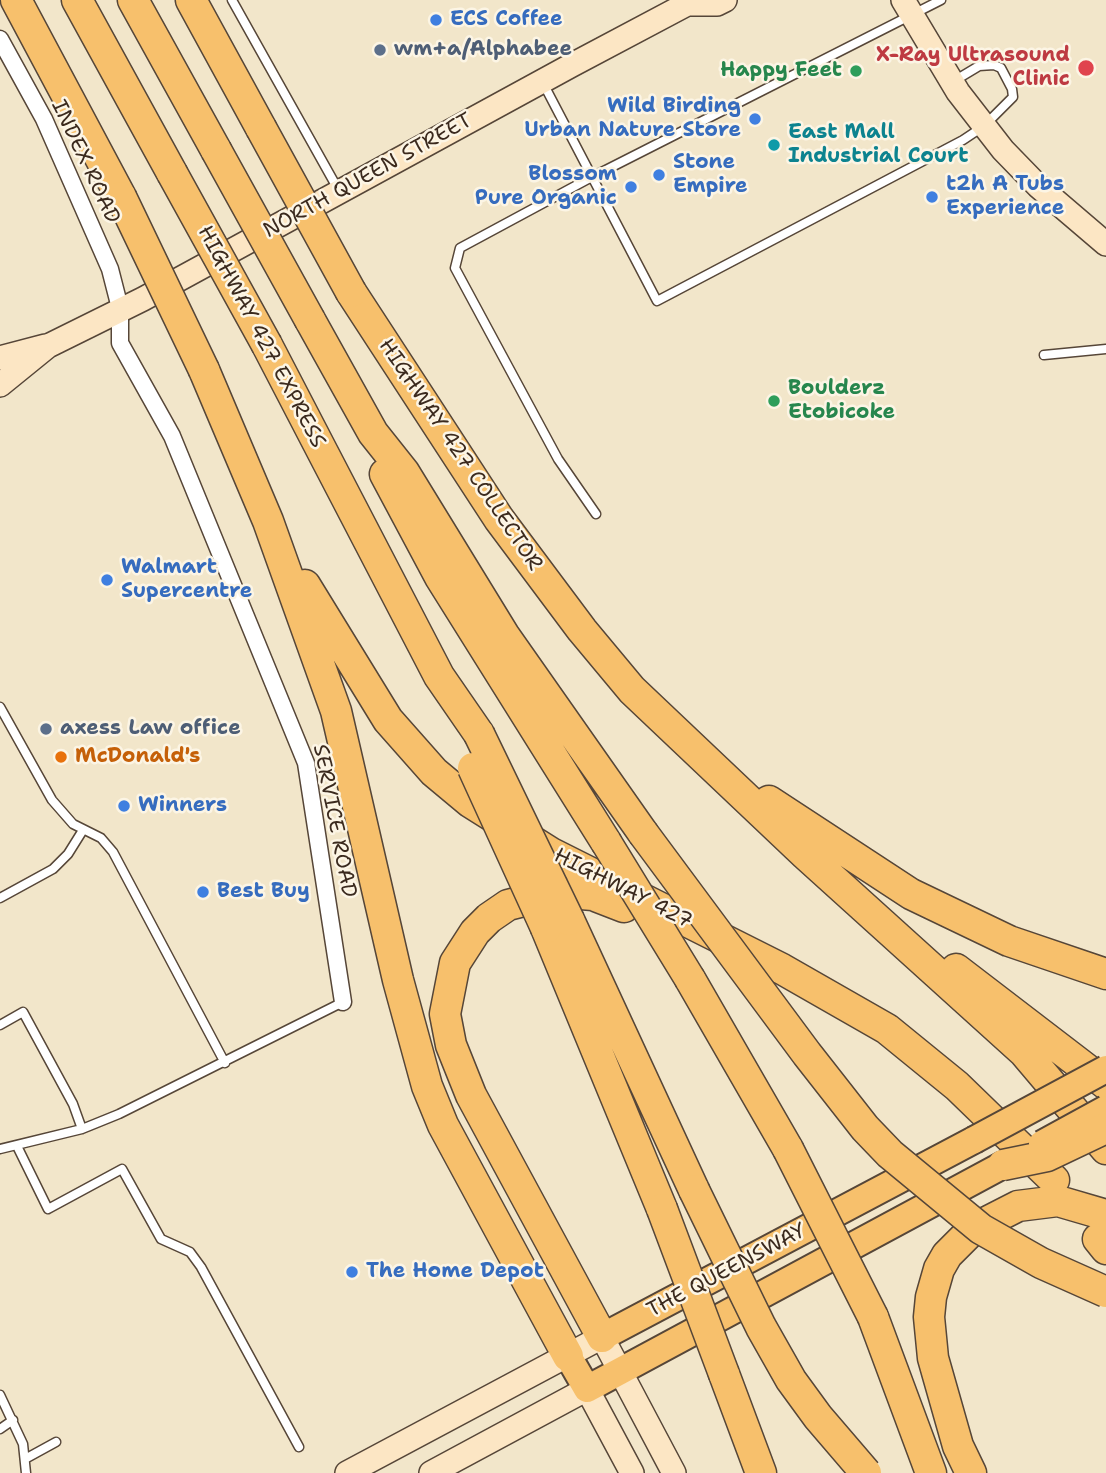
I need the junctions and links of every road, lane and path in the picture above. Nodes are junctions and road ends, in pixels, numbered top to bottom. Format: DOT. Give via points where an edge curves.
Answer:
graph roads {
  1 [pos="16,0"];
  2 [pos="77,0"];
  3 [pos="133,0"];
  4 [pos="191,0"];
  5 [pos="232,0"];
  6 [pos="725,0"];
  7 [pos="941,0"];
  8 [pos="689,2"];
  9 [pos="907,7"];
  10 [pos="0,39"];
  11 [pos="542,81"];
  12 [pos="952,82"];
  13 [pos="984,127"];
  14 [pos="590,178"];
  15 [pos="339,191"];
  16 [pos="1104,240"];
  17 [pos="120,308"];
  18 [pos="48,346"];
  19 [pos="1106,349"];
  20 [pos="1044,355"];
  21 [pos="0,358"];
  22 [pos="0,385"];
  23 [pos="373,433"];
  24 [pos="596,514"];
  25 [pos="268,521"];
  26 [pos="0,707"];
  27 [pos="688,746"];
  28 [pos="83,830"];
  29 [pos="805,854"];
  30 [pos="0,898"];
  31 [pos="558,924"];
  32 [pos="782,969"];
  33 [pos="1106,974"];
  34 [pos="343,1002"];
  35 [pos="0,1025"];
  36 [pos="225,1063"];
  37 [pos="1106,1069"];
  38 [pos="1106,1084"];
  39 [pos="1106,1110"];
  40 [pos="1106,1128"];
  41 [pos="82,1129"];
  42 [pos="17,1146"];
  43 [pos="0,1149"];
  44 [pos="1106,1149"];
  45 [pos="1003,1165"];
  46 [pos="1054,1180"];
  47 [pos="1103,1234"];
  48 [pos="1106,1292"];
  49 [pos="602,1337"];
  50 [pos="568,1356"];
  51 [pos="619,1371"];
  52 [pos="587,1390"];
  53 [pos="0,1395"];
  54 [pos="13,1419"];
  55 [pos="0,1429"];
  56 [pos="56,1442"];
  57 [pos="299,1447"];
  58 [pos="25,1458"];
  59 [pos="26,1473"];
  60 [pos="347,1473"];
  61 [pos="431,1473"];
  62 [pos="632,1473"];
  63 [pos="674,1473"];
  64 [pos="761,1473"];
  65 [pos="866,1473"];
  66 [pos="931,1473"];
  67 [pos="971,1473"];
  1 -- 25 [label="highway, bridge" via="121,197 204,370"];
  2 -- 31 [label="highway, HIGHWAY 427 EXPRESS, bridge" via="267,345 439,676"];
  3 -- 23 [label="highway, bridge"];
  4 -- 27 [label="highway, HIGHWAY 427 COLLECTOR, bridge" via="351,292 499,519 632,690"];
  5 -- 15 [label="lane"];
  6 -- 8 [label="main road, NORTH QUEEN STREET" via="717,4"];
  7 -- 9 [label="lane"];
  8 -- 11 [label="main road, NORTH QUEEN STREET"];
  9 -- 12 [label="main road"];
  9 -- 14 [label="lane"];
  10 -- 17 [label="street, INDEX ROAD" via="44,119 110,269"];
  11 -- 14 [label="lane"];
  11 -- 15 [label="main road, NORTH QUEEN STREET"];
  12 -- 13 [label="main road"];
  12 -- 13 [label="lane" via="985,64 1001,68 1013,97"];
  13 -- 14 [label="lane" via="657,301"];
  13 -- 16 [label="main road" via="1038,186"];
  14 -- 24 [label="lane" via="460,248 455,268 558,459"];
  15 -- 17 [label="main road, NORTH QUEEN STREET"];
  17 -- 18 [label="main road, NORTH QUEEN STREET"];
  17 -- 34 [label="street, SERVICE ROAD" via="120,343 172,436 306,763"];
  18 -- 21 [label="main road, NORTH QUEEN STREET"];
  18 -- 22 [label="main road, NORTH QUEEN STREET"];
  19 -- 20 [label="lane"];
  23 -- 48 [label="highway, bridge" via="404,472 504,635 643,833 865,1129 981,1228 1053,1269"];
  23 -- 66 [label="highway, bridge" via="388,482 440,577 690,979 788,1149 873,1317"];
  25 -- 32 [label="highway, HIGHWAY 427" via="388,720 434,772 470,802 551,853"];
  25 -- 50 [label="highway" via="336,710 398,980 428,1086 443,1125"];
  26 -- 28 [label="lane" via="52,800"];
  27 -- 29 [label="highway, HIGHWAY 427 COLLECTOR"];
  27 -- 33 [label="highway" via="911,894 1009,941"];
  28 -- 30 [label="lane" via="53,869"];
  28 -- 36 [label="lane" via="101,838 113,852"];
  29 -- 38 [label="highway"];
  29 -- 44 [label="highway" via="1024,1052"];
  31 -- 64 [label="highway, bridge"];
  31 -- 65 [label="highway, bridge" via="785,1370"];
  32 -- 46 [label="highway, HIGHWAY 427" via="887,1029 924,1056"];
  32 -- 49 [label="highway" via="593,895 569,893 508,905 475,933 455,963 445,1014 457,1063"];
  34 -- 36 [label="lane"];
  35 -- 41 [label="lane" via="23,1012"];
  36 -- 41 [label="lane"];
  37 -- 49 [label="main road, THE QUEENSWAY, bridge"];
  39 -- 45 [label="main road, THE QUEENSWAY, bridge"];
  40 -- 45 [label="highway, bridge" via="1047,1156"];
  41 -- 42 [label="lane"];
  42 -- 43 [label="lane"];
  42 -- 57 [label="lane" via="48,1209 122,1169 161,1240 190,1252 201,1267"];
  45 -- 51 [label="main road, THE QUEENSWAY"];
  47 -- 67 [label="highway" via="1058,1201 1018,1206 973,1228 939,1269 929,1317 933,1358 958,1446"];
  49 -- 50 [label="main road, THE QUEENSWAY"];
  49 -- 51 [label="main road"];
  50 -- 52 [label="main road"];
  50 -- 60 [label="main road, THE QUEENSWAY"];
  51 -- 52 [label="main road, THE QUEENSWAY"];
  51 -- 63 [label="main road"];
  52 -- 61 [label="main road, THE QUEENSWAY"];
  52 -- 62 [label="main road"];
  53 -- 54 [label="lane"];
  54 -- 55 [label="lane"];
  54 -- 58 [label="lane"];
  56 -- 58 [label="lane"];
  58 -- 59 [label="lane"];
}
